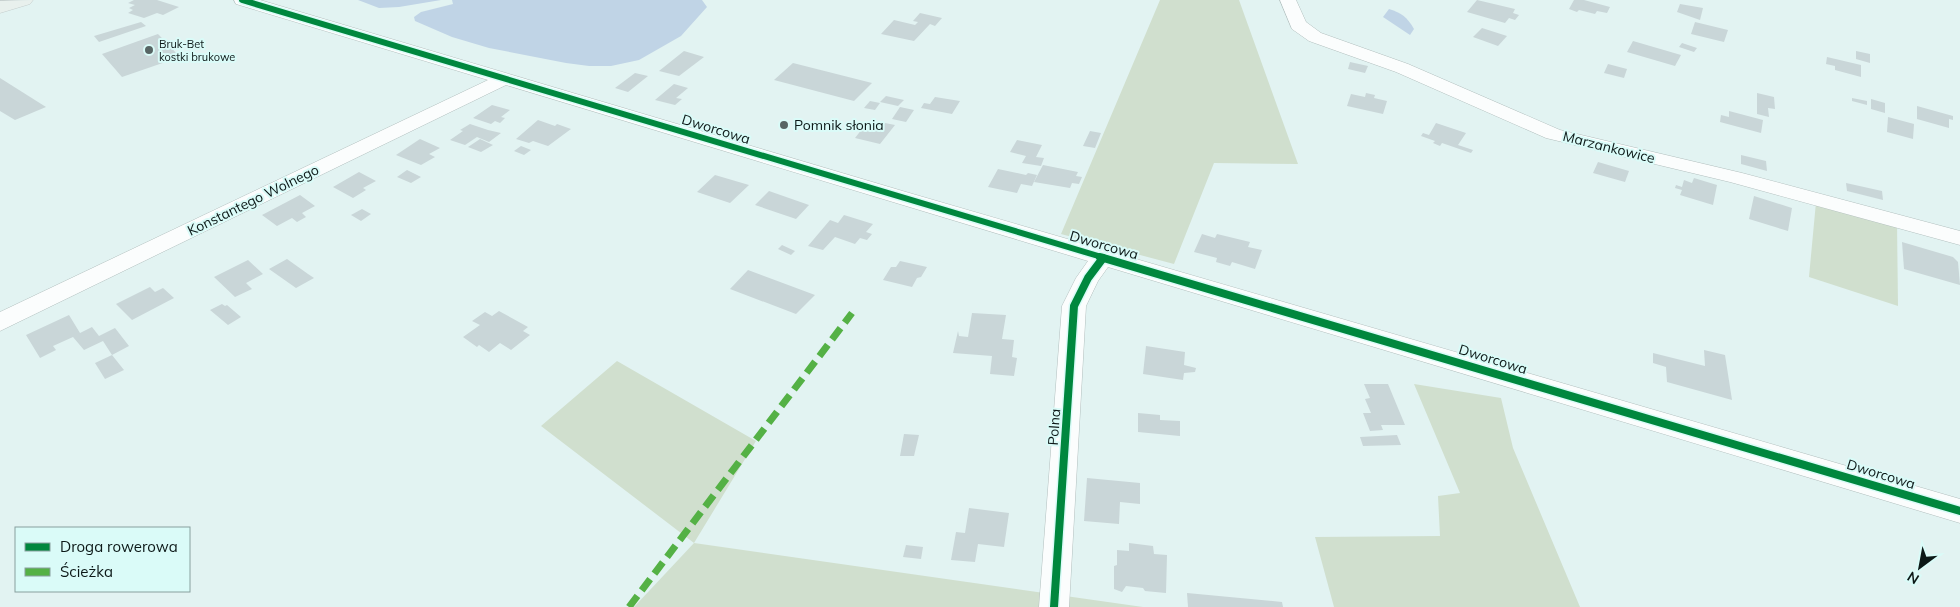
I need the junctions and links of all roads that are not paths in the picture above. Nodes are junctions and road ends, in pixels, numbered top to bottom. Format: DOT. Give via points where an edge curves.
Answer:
graph roads {
  1 [pos="23,0"];
  2 [pos="242,0"];
  3 [pos="1288,0"];
  4 [pos="0,6"];
  5 [pos="505,79"];
  6 [pos="1960,238"];
  7 [pos="1103,258"];
  8 [pos="0,322"];
  9 [pos="1960,511"];
  10 [pos="1054,607"];
  1 -- 4 [label="main road"];
  2 -- 5 [label="street, Dworcowa"];
  3 -- 6 [label="street, Marzankowice" via="1298,25 1315,37 1402,68 1552,134 1735,177"];
  5 -- 7 [label="street, Dworcowa"];
  5 -- 8 [label="street, Konstantego Wolnego"];
  7 -- 9 [label="street, Dworcowa"];
  7 -- 10 [label="street, Polna" via="1074,306"];
}
